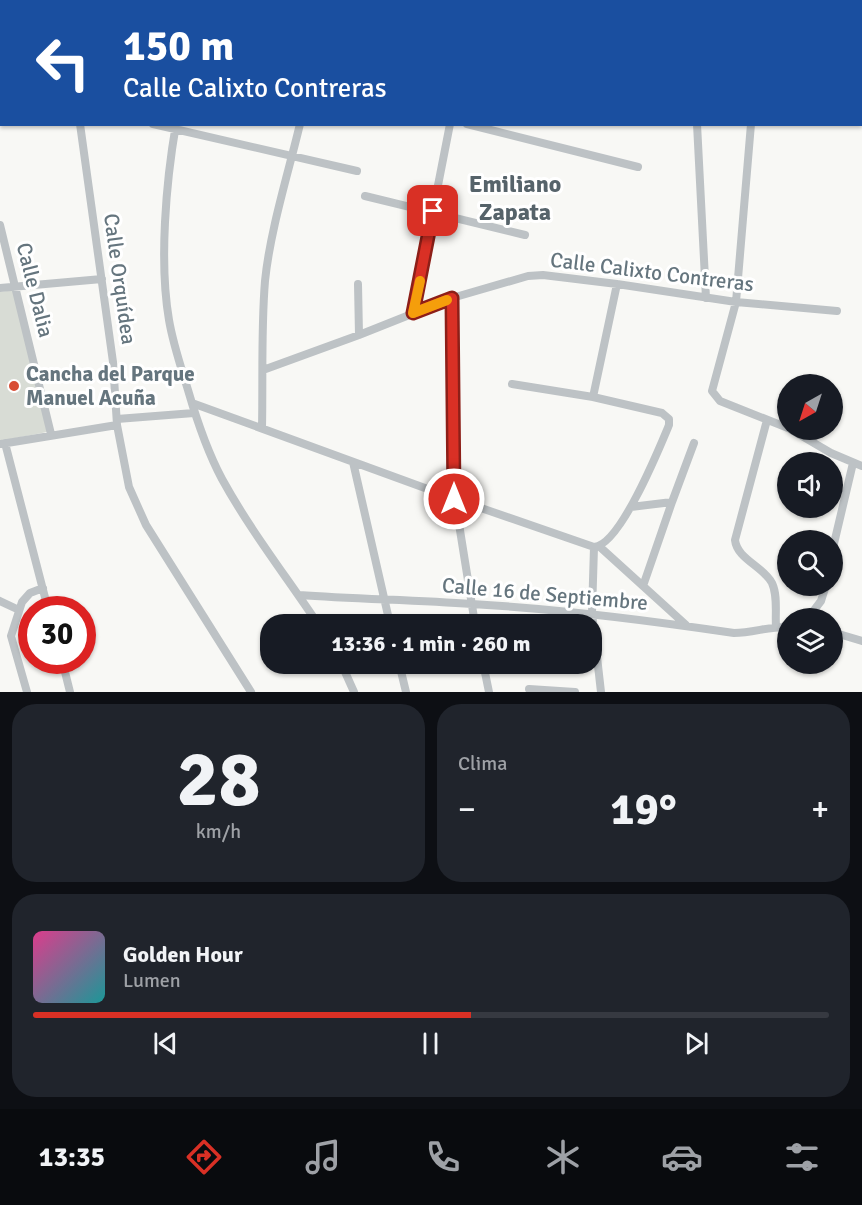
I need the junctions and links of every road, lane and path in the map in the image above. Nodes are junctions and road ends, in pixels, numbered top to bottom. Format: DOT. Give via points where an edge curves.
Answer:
graph roads {
  1 [pos="80,126"];
  2 [pos="175,126"];
  3 [pos="300,126"];
  4 [pos="450,126"];
  5 [pos="475,126"];
  6 [pos="697,126"];
  7 [pos="751,126"];
  8 [pos="292,156"];
  9 [pos="638,166"];
  10 [pos="357,171"];
  11 [pos="365,196"];
  12 [pos="433,211"];
  13 [pos="0,225"];
  14 [pos="525,235"];
  15 [pos="102,279"];
  16 [pos="358,284"];
  17 [pos="617,284"];
  18 [pos="16,287"];
  19 [pos="0,288"];
  20 [pos="452,298"];
  21 [pos="706,298"];
  22 [pos="736,302"];
  23 [pos="837,311"];
  24 [pos="413,313"];
  25 [pos="359,335"];
  26 [pos="263,370"];
  27 [pos="512,384"];
  28 [pos="593,397"];
  29 [pos="192,403"];
  30 [pos="194,413"];
  31 [pos="766,420"];
  32 [pos="119,421"];
  33 [pos="777,424"];
  34 [pos="262,428"];
  35 [pos="51,434"];
  36 [pos="809,440"];
  37 [pos="2,443"];
  38 [pos="694,443"];
  39 [pos="353,462"];
  40 [pos="854,463"];
  41 [pos="862,466"];
  42 [pos="454,499"];
  43 [pos="672,502"];
  44 [pos="631,507"];
  45 [pos="837,530"];
  46 [pos="597,547"];
  47 [pos="643,586"];
  48 [pos="43,588"];
  49 [pos="299,595"];
  50 [pos="27,596"];
  51 [pos="45,596"];
  52 [pos="0,601"];
  53 [pos="385,601"];
  54 [pos="471,604"];
  55 [pos="18,610"];
  56 [pos="18,613"];
  57 [pos="592,613"];
  58 [pos="311,614"];
  59 [pos="388,614"];
  60 [pos="473,614"];
  61 [pos="687,626"];
  62 [pos="776,627"];
  63 [pos="843,635"];
  64 [pos="862,641"];
  65 [pos="18,660"];
  66 [pos="22,674"];
  67 [pos="66,674"];
  68 [pos="346,674"];
  69 [pos="402,674"];
  70 [pos="485,674"];
  71 [pos="529,689"];
  72 [pos="27,692"];
  73 [pos="70,692"];
  74 [pos="251,692"];
  75 [pos="354,692"];
  76 [pos="406,692"];
  77 [pos="489,692"];
  78 [pos="574,692"];
  79 [pos="601,692"];
  1 -- 15 [label="street, Calle Orquídea"];
  2 -- 8 [label="street"];
  2 -- 29 [label="street" via="168,179 165,283 169,320"];
  3 -- 8 [label="street"];
  4 -- 12 [label="street"];
  5 -- 9 [label="street"];
  6 -- 21 [label="street"];
  7 -- 22 [label="street"];
  8 -- 10 [label="street"];
  8 -- 26 [label="street" via="265,279"];
  11 -- 12 [label="street"];
  12 -- 14 [label="street"];
  12 -- 24 [label="street"];
  13 -- 18 [label="street, Calle Dalia"];
  15 -- 18 [label="street"];
  15 -- 32 [label="street, Calle Orquídea"];
  16 -- 25 [label="street"];
  17 -- 20 [label="street, Calle Calixto Contreras" via="528,276"];
  17 -- 21 [label="street, Calle Calixto Contreras"];
  17 -- 28 [label="street"];
  18 -- 19 [label="street"];
  18 -- 35 [label="street, Calle Dalia"];
  20 -- 24 [label="street, Calle Calixto Contreras"];
  20 -- 42 [label="street"];
  21 -- 22 [label="street, Calle Calixto Contreras"];
  22 -- 23 [label="street, Calle Calixto Contreras"];
  22 -- 31 [label="street" via="712,391 720,401"];
  24 -- 25 [label="street, Calle Calixto Contreras"];
  25 -- 26 [label="street, Calle Calixto Contreras"];
  26 -- 34 [label="street"];
  27 -- 28 [label="street"];
  28 -- 44 [label="street" via="662,413 669,419"];
  29 -- 30 [label="street"];
  29 -- 34 [label="street"];
  30 -- 32 [label="street"];
  30 -- 49 [label="street" via="222,479"];
  31 -- 33 [label="street"];
  31 -- 62 [label="street" via="735,540 740,552 771,583"];
  32 -- 35 [label="street"];
  32 -- 74 [label="street, Calle Orquídea" via="129,487 146,525"];
  34 -- 39 [label="street"];
  35 -- 37 [label="street"];
  36 -- 40 [label="street"];
  37 -- 48 [label="street"];
  38 -- 43 [label="street"];
  39 -- 42 [label="street"];
  39 -- 53 [label="street"];
  40 -- 41 [label="street"];
  40 -- 45 [label="street"];
  42 -- 46 [label="street"];
  42 -- 54 [label="street"];
  43 -- 44 [label="street"];
  43 -- 47 [label="street"];
  44 -- 46 [label="street" via="609,538"];
  46 -- 47 [label="street"];
  46 -- 57 [label="street"];
  47 -- 61 [label="street"];
  48 -- 50 [label="street"];
  48 -- 51 [label="street"];
  49 -- 53 [label="street, Calle 16 de Septiembre"];
  49 -- 58 [label="street"];
  52 -- 55 [label="street"];
  53 -- 54 [label="street, Calle 16 de Septiembre"];
  53 -- 59 [label="street"];
  54 -- 57 [label="street, Calle 16 de Septiembre"];
  54 -- 60 [label="street"];
  56 -- 65 [label="street" via="11,636"];
  57 -- 61 [label="street, Calle 16 de Septiembre"];
  57 -- 79 [label="street"];
  61 -- 62 [label="street, Calle 16 de Septiembre" via="735,633"];
  63 -- 64 [label="street"];
  66 -- 72 [label="street"];
  67 -- 73 [label="street"];
  68 -- 75 [label="street"];
  69 -- 76 [label="street"];
  70 -- 77 [label="street"];
  71 -- 78 [label="street"];
}
